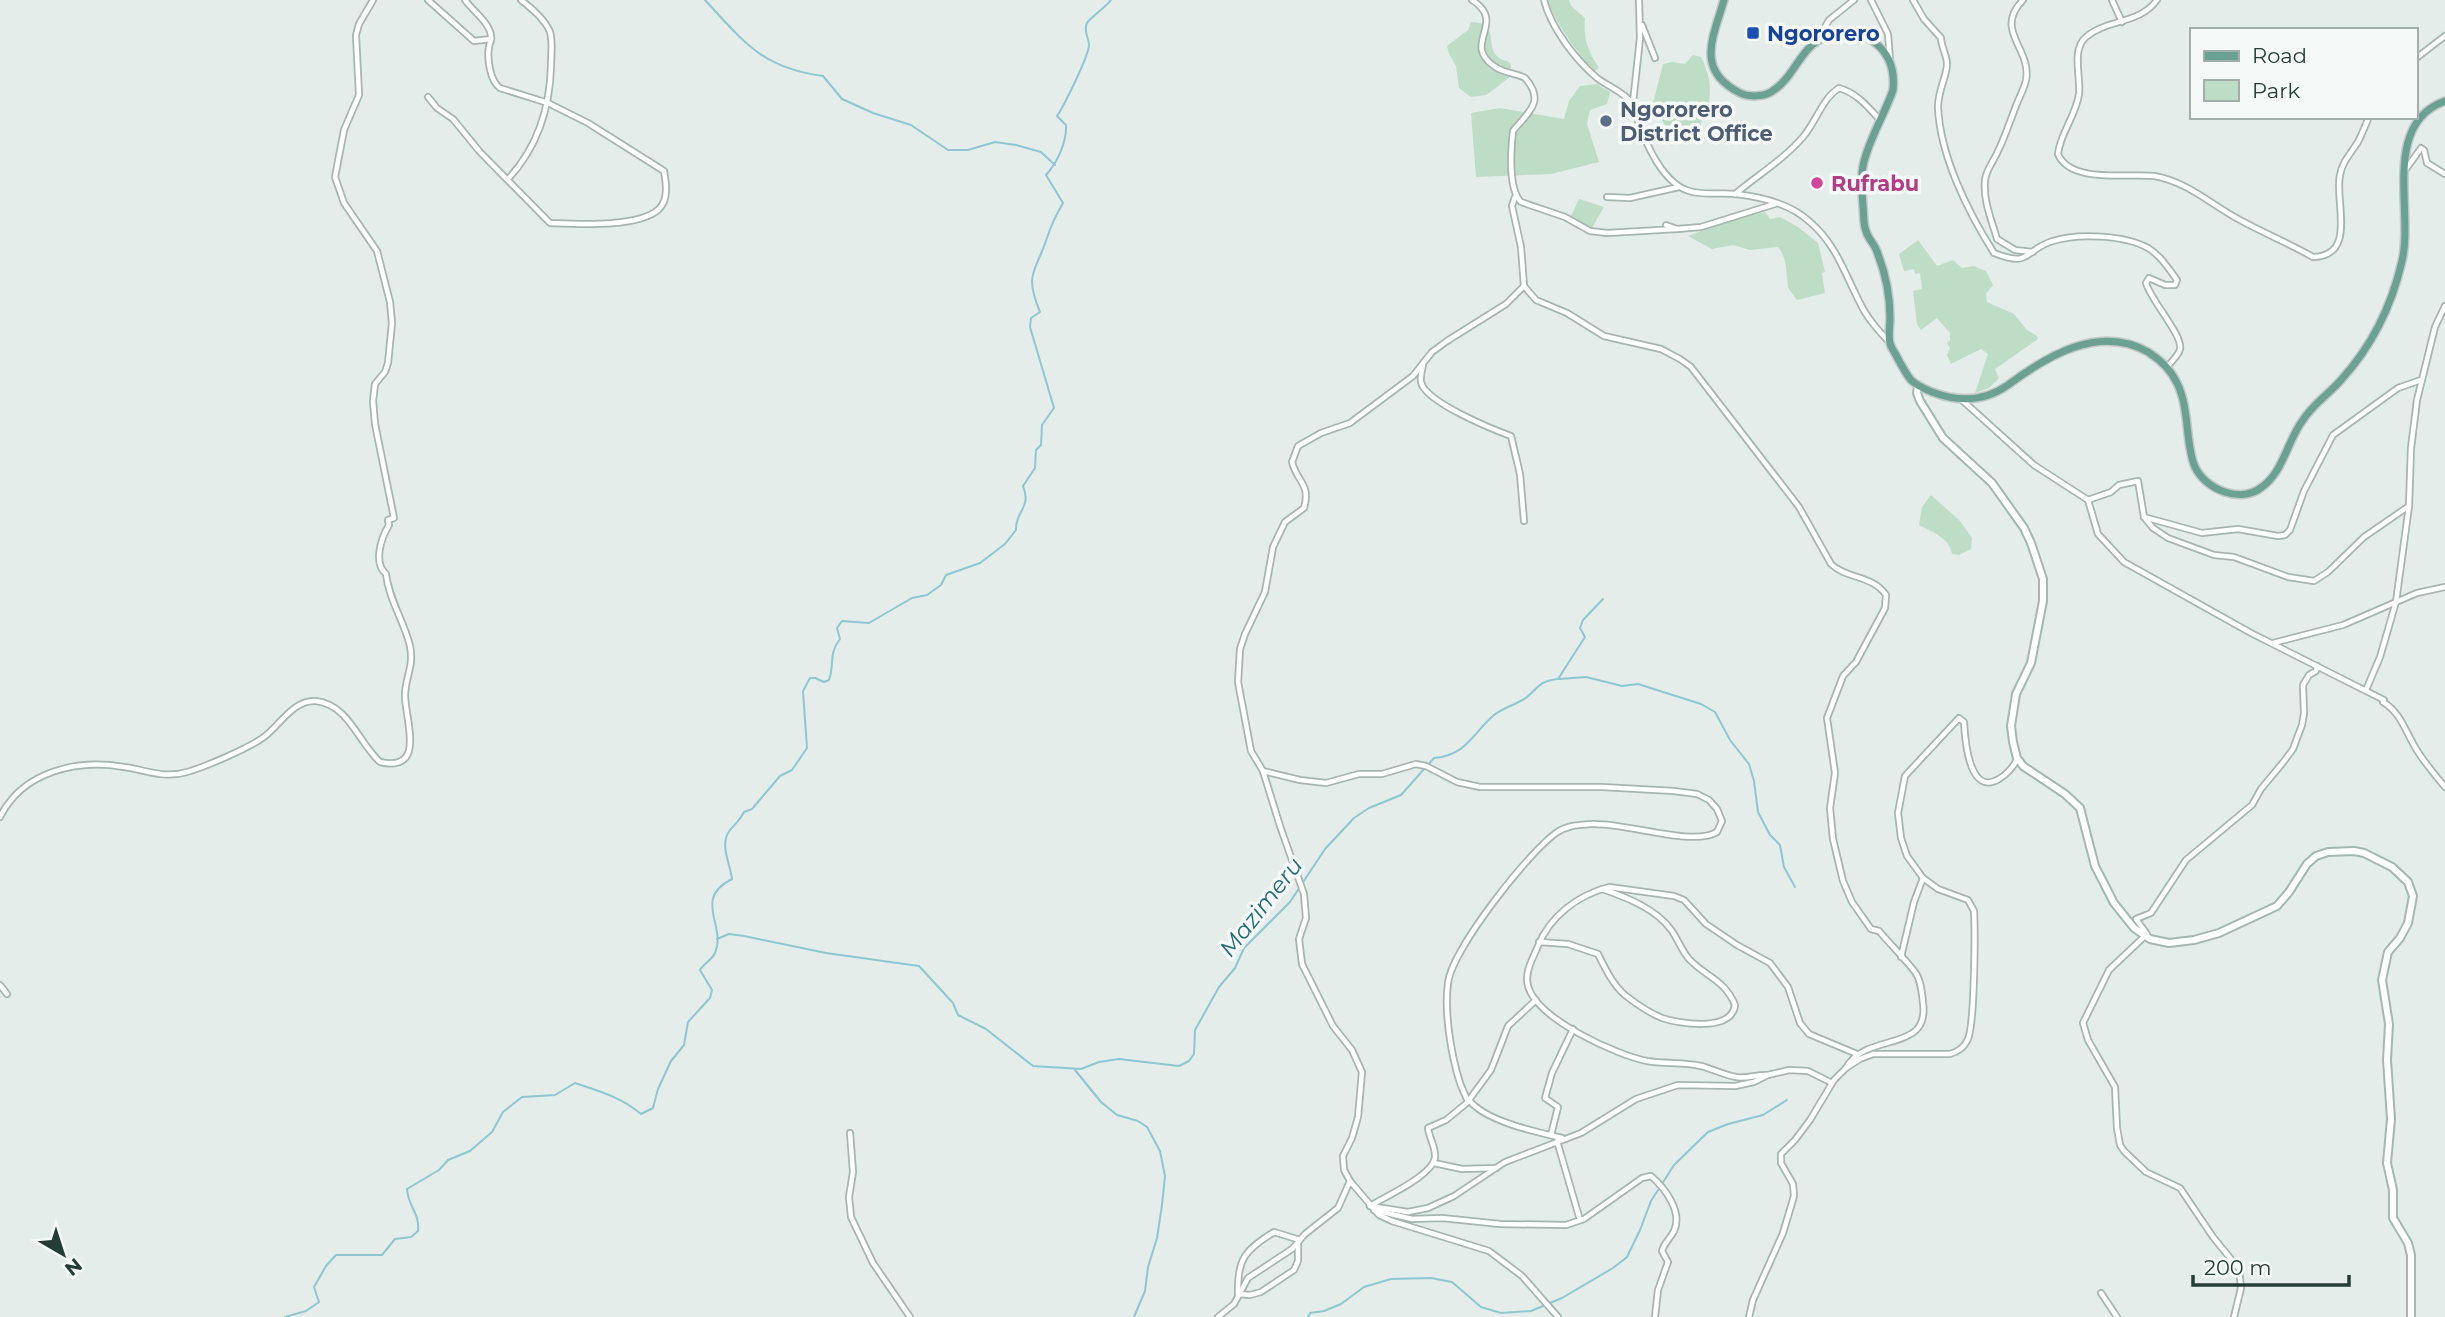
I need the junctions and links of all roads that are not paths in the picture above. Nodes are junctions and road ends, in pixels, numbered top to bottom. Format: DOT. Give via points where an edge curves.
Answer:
graph roads {
  1 [pos="373,0"];
  2 [pos="428,0"];
  3 [pos="465,0"];
  4 [pos="521,0"];
  5 [pos="1472,0"];
  6 [pos="1544,0"];
  7 [pos="1639,0"];
  8 [pos="1724,0"];
  9 [pos="1854,0"];
  10 [pos="1871,0"];
  11 [pos="1913,0"];
  12 [pos="2023,0"];
  13 [pos="2112,0"];
  14 [pos="2157,0"];
  15 [pos="1640,21"];
  16 [pos="2122,22"];
  17 [pos="2445,36"];
  18 [pos="492,39"];
  19 [pos="1818,39"];
  20 [pos="2417,57"];
  21 [pos="1655,58"];
  22 [pos="1890,61"];
  23 [pos="428,97"];
  24 [pos="2445,101"];
  25 [pos="548,103"];
  26 [pos="1633,104"];
  27 [pos="2368,119"];
  28 [pos="1881,121"];
  29 [pos="2404,173"];
  30 [pos="2445,174"];
  31 [pos="508,179"];
  32 [pos="1680,187"];
  33 [pos="1735,194"];
  34 [pos="1515,197"];
  35 [pos="1608,197"];
  36 [pos="1777,203"];
  37 [pos="1665,225"];
  38 [pos="1677,229"];
  39 [pos="2034,252"];
  40 [pos="1524,286"];
  41 [pos="2445,306"];
  42 [pos="1889,342"];
  43 [pos="1423,364"];
  44 [pos="2166,368"];
  45 [pos="2421,380"];
  46 [pos="1918,385"];
  47 [pos="1962,400"];
  48 [pos="2088,500"];
  49 [pos="2409,506"];
  50 [pos="2144,517"];
  51 [pos="1524,521"];
  52 [pos="2445,587"];
  53 [pos="2396,602"];
  54 [pos="2272,643"];
  55 [pos="2317,666"];
  56 [pos="2366,690"];
  57 [pos="2017,758"];
  58 [pos="1263,771"];
  59 [pos="2445,787"];
  60 [pos="0,817"];
  61 [pos="1923,878"];
  62 [pos="1601,889"];
  63 [pos="2145,937"];
  64 [pos="1539,942"];
  65 [pos="1901,957"];
  66 [pos="0,985"];
  67 [pos="7,994"];
  68 [pos="1536,1000"];
  69 [pos="1573,1029"];
  70 [pos="1857,1054"];
  71 [pos="1846,1068"];
  72 [pos="1768,1075"];
  73 [pos="1832,1083"];
  74 [pos="1469,1100"];
  75 [pos="850,1133"];
  76 [pos="1551,1135"];
  77 [pos="1560,1140"];
  78 [pos="1433,1163"];
  79 [pos="1497,1168"];
  80 [pos="1350,1181"];
  81 [pos="1372,1208"];
  82 [pos="1580,1220"];
  83 [pos="1299,1241"];
  84 [pos="2101,1293"];
  85 [pos="1238,1294"];
  86 [pos="911,1317"];
  87 [pos="1218,1317"];
  88 [pos="1558,1317"];
  89 [pos="1656,1317"];
  90 [pos="1749,1317"];
  91 [pos="2117,1317"];
  92 [pos="2234,1317"];
  93 [pos="2411,1317"];
  1 -- 60 [label="street" via="356,35 359,95 344,130 335,177 344,203 377,251 390,302 388,363 375,384 373,401 394,518 388,520 378,559 411,653 405,696 409,753 397,762 380,762 341,712 308,702 261,740 183,773 169,776 105,764 41,775"];
  2 -- 18 [label="street" via="474,41"];
  3 -- 18 [label="street" via="489,28"];
  4 -- 25 [label="street" via="550,31"];
  5 -- 34 [label="street" via="1486,16 1482,53 1495,68 1525,78 1535,94 1529,114 1513,131"];
  6 -- 26 [label="street" via="1574,54"];
  7 -- 15 [label="street"];
  8 -- 19 [label="main road" via="1709,57 1726,86 1744,95 1771,92"];
  9 -- 19 [label="street" via="1829,20"];
  10 -- 22 [label="street" via="1888,34"];
  11 -- 39 [label="street" via="1941,38 1946,59 1938,105 1956,182 1994,253 2022,260"];
  12 -- 39 [label="street" via="2010,23 2026,62 2026,80 1984,185 1997,239 2014,249"];
  13 -- 16 [label="street"];
  14 -- 16 [label="street" via="2150,9"];
  15 -- 21 [label="street"];
  15 -- 26 [label="street"];
  16 -- 27 [label="street" via="2088,35 2077,51 2077,106 2058,155 2072,168 2175,183 2320,257 2341,237 2339,178"];
  17 -- 20 [label="street"];
  18 -- 25 [label="street" via="488,50 495,85"];
  19 -- 22 [label="main road" via="1858,34 1876,44"];
  22 -- 28 [label="main road" via="1893,90"];
  23 -- 31 [label="street"];
  24 -- 29 [label="main road" via="2429,107 2418,119"];
  25 -- 31 [label="street" via="541,129"];
  25 -- 31 [label="street" via="664,171 662,206 624,223 550,223"];
  26 -- 32 [label="street" via="1656,161"];
  28 -- 33 [label="street" via="1856,96 1839,88 1802,138"];
  28 -- 42 [label="main road" via="1864,160 1863,197 1865,230 1888,285"];
  29 -- 30 [label="street" via="2421,148 2427,163"];
  29 -- 44 [label="main road" via="2403,257 2388,310 2342,379 2303,419 2279,469 2264,486 2236,495 2221,491 2200,474 2192,457 2177,382"];
  32 -- 33 [label="street" via="1704,194"];
  32 -- 35 [label="street" via="1630,198"];
  33 -- 36 [label="street"];
  34 -- 38 [label="street" via="1590,230"];
  34 -- 40 [label="street" via="1511,206"];
  36 -- 38 [label="street" via="1701,227"];
  36 -- 42 [label="street" via="1795,209 1824,235 1866,314"];
  37 -- 38 [label="street"];
  39 -- 44 [label="street" via="2051,241 2101,236 2149,248 2177,280 2175,285 2149,278 2146,283 2181,345"];
  40 -- 43 [label="street" via="1506,304 1432,352"];
  40 -- 65 [label="street" via="1543,305 1567,313 1604,336 1661,349 1691,368 1799,506 1831,564 1878,586 1886,595 1885,608 1856,662 1843,676 1828,715 1835,774 1830,823 1840,872 1852,902 1871,929 1879,931"];
  41 -- 45 [label="street"];
  42 -- 46 [label="main road"];
  43 -- 51 [label="street" via="1420,381 1427,391 1483,426 1511,436"];
  43 -- 58 [label="street" via="1350,423 1314,436 1294,452 1294,468 1306,489 1304,508 1285,522 1273,547 1265,592 1240,649 1239,692 1251,751"];
  44 -- 47 [label="main road" via="2134,345 2086,344 2053,355 1998,392"];
  45 -- 49 [label="street" via="2411,448"];
  45 -- 50 [label="street" via="2402,386 2333,435 2285,535 2238,529 2202,533"];
  46 -- 47 [label="main road"];
  46 -- 57 [label="main road" via="1920,401 1943,438 1992,483 2025,528 2041,570 2043,601 2033,655 2012,714"];
  47 -- 48 [label="street" via="2034,465"];
  48 -- 50 [label="street" via="2137,481"];
  48 -- 54 [label="street" via="2098,534 2120,559"];
  49 -- 50 [label="street" via="2364,537 2314,581 2173,541"];
  49 -- 53 [label="street"];
  52 -- 53 [label="street"];
  53 -- 54 [label="street" via="2343,625"];
  53 -- 56 [label="street"];
  54 -- 55 [label="street"];
  55 -- 56 [label="street"];
  55 -- 63 [label="street" via="2303,685 2304,713 2293,749 2252,805 2188,857 2151,913 2136,919 2146,931"];
  56 -- 59 [label="street" via="2391,707"];
  57 -- 61 [label="street" via="2011,769 1993,782 1978,779 1967,749 1964,720 1959,718 1905,776 1898,813 1900,831 1907,856"];
  57 -- 63 [label="main road" via="2031,774 2080,808 2098,873 2123,916"];
  58 -- 74 [label="street" via="1326,783 1416,764 1480,787 1674,791 1697,794 1717,808 1722,821 1712,835 1683,836 1606,823 1570,826 1527,860 1486,913 1448,979 1456,1067"];
  58 -- 80 [label="street" via="1306,902 1299,939 1302,964 1362,1072 1357,1123 1343,1156"];
  61 -- 65 [label="street"];
  61 -- 71 [label="street" via="1968,900 1974,911 1969,1039 1950,1054 1874,1054"];
  62 -- 64 [label="street" via="1555,917"];
  62 -- 64 [label="street" via="1658,916 1687,957 1728,990 1735,1005 1732,1013 1710,1024 1659,1017 1624,994 1598,954 1568,944"];
  62 -- 70 [label="street" via="1662,893 1684,901 1706,924 1770,963 1790,991 1800,1023 1809,1034"];
  63 -- 92 [label="street" via="2109,970 2083,1029 2115,1087 2119,1142 2124,1151 2146,1172 2180,1188 2239,1269 2241,1288"];
  63 -- 93 [label="main road" via="2165,943 2194,940 2273,909 2307,864 2328,852 2364,853 2406,879 2412,891 2409,919 2388,952 2382,980 2389,1024 2387,1163 2393,1218 2411,1255"];
  64 -- 68 [label="street" via="1527,979"];
  65 -- 70 [label="street" via="1917,975 1924,1021 1907,1037"];
  66 -- 67 [label="street"];
  68 -- 69 [label="street"];
  68 -- 74 [label="street" via="1508,1026 1488,1074"];
  69 -- 72 [label="street" via="1602,1047 1639,1059 1692,1064 1738,1077"];
  69 -- 76 [label="street" via="1545,1098 1558,1108"];
  70 -- 71 [label="street"];
  71 -- 73 [label="street"];
  72 -- 73 [label="street" via="1804,1071"];
  72 -- 77 [label="street" via="1721,1088 1672,1087 1630,1101 1596,1125"];
  73 -- 90 [label="street" via="1810,1120 1780,1154 1793,1184 1793,1201"];
  74 -- 76 [label="street" via="1498,1119"];
  74 -- 78 [label="street" via="1446,1120 1428,1128"];
  75 -- 86 [label="street" via="851,1217 873,1263"];
  76 -- 77 [label="street"];
  77 -- 79 [label="street"];
  77 -- 82 [label="street"];
  78 -- 79 [label="street" via="1462,1169"];
  78 -- 81 [label="street"];
  79 -- 81 [label="street" via="1425,1209"];
  80 -- 81 [label="street"];
  80 -- 83 [label="street" via="1339,1208"];
  81 -- 82 [label="street" via="1412,1219 1546,1226"];
  81 -- 88 [label="street" via="1392,1222 1489,1251 1522,1276"];
  82 -- 89 [label="street" via="1642,1178 1651,1176 1668,1195 1677,1222 1662,1251 1668,1262 1658,1290"];
  83 -- 85 [label="street" via="1248,1278"];
  83 -- 85 [label="street" via="1294,1270 1261,1292"];
  83 -- 85 [label="street" via="1274,1232 1258,1242 1238,1271"];
  84 -- 91 [label="street"];
  85 -- 87 [label="street"];
}
